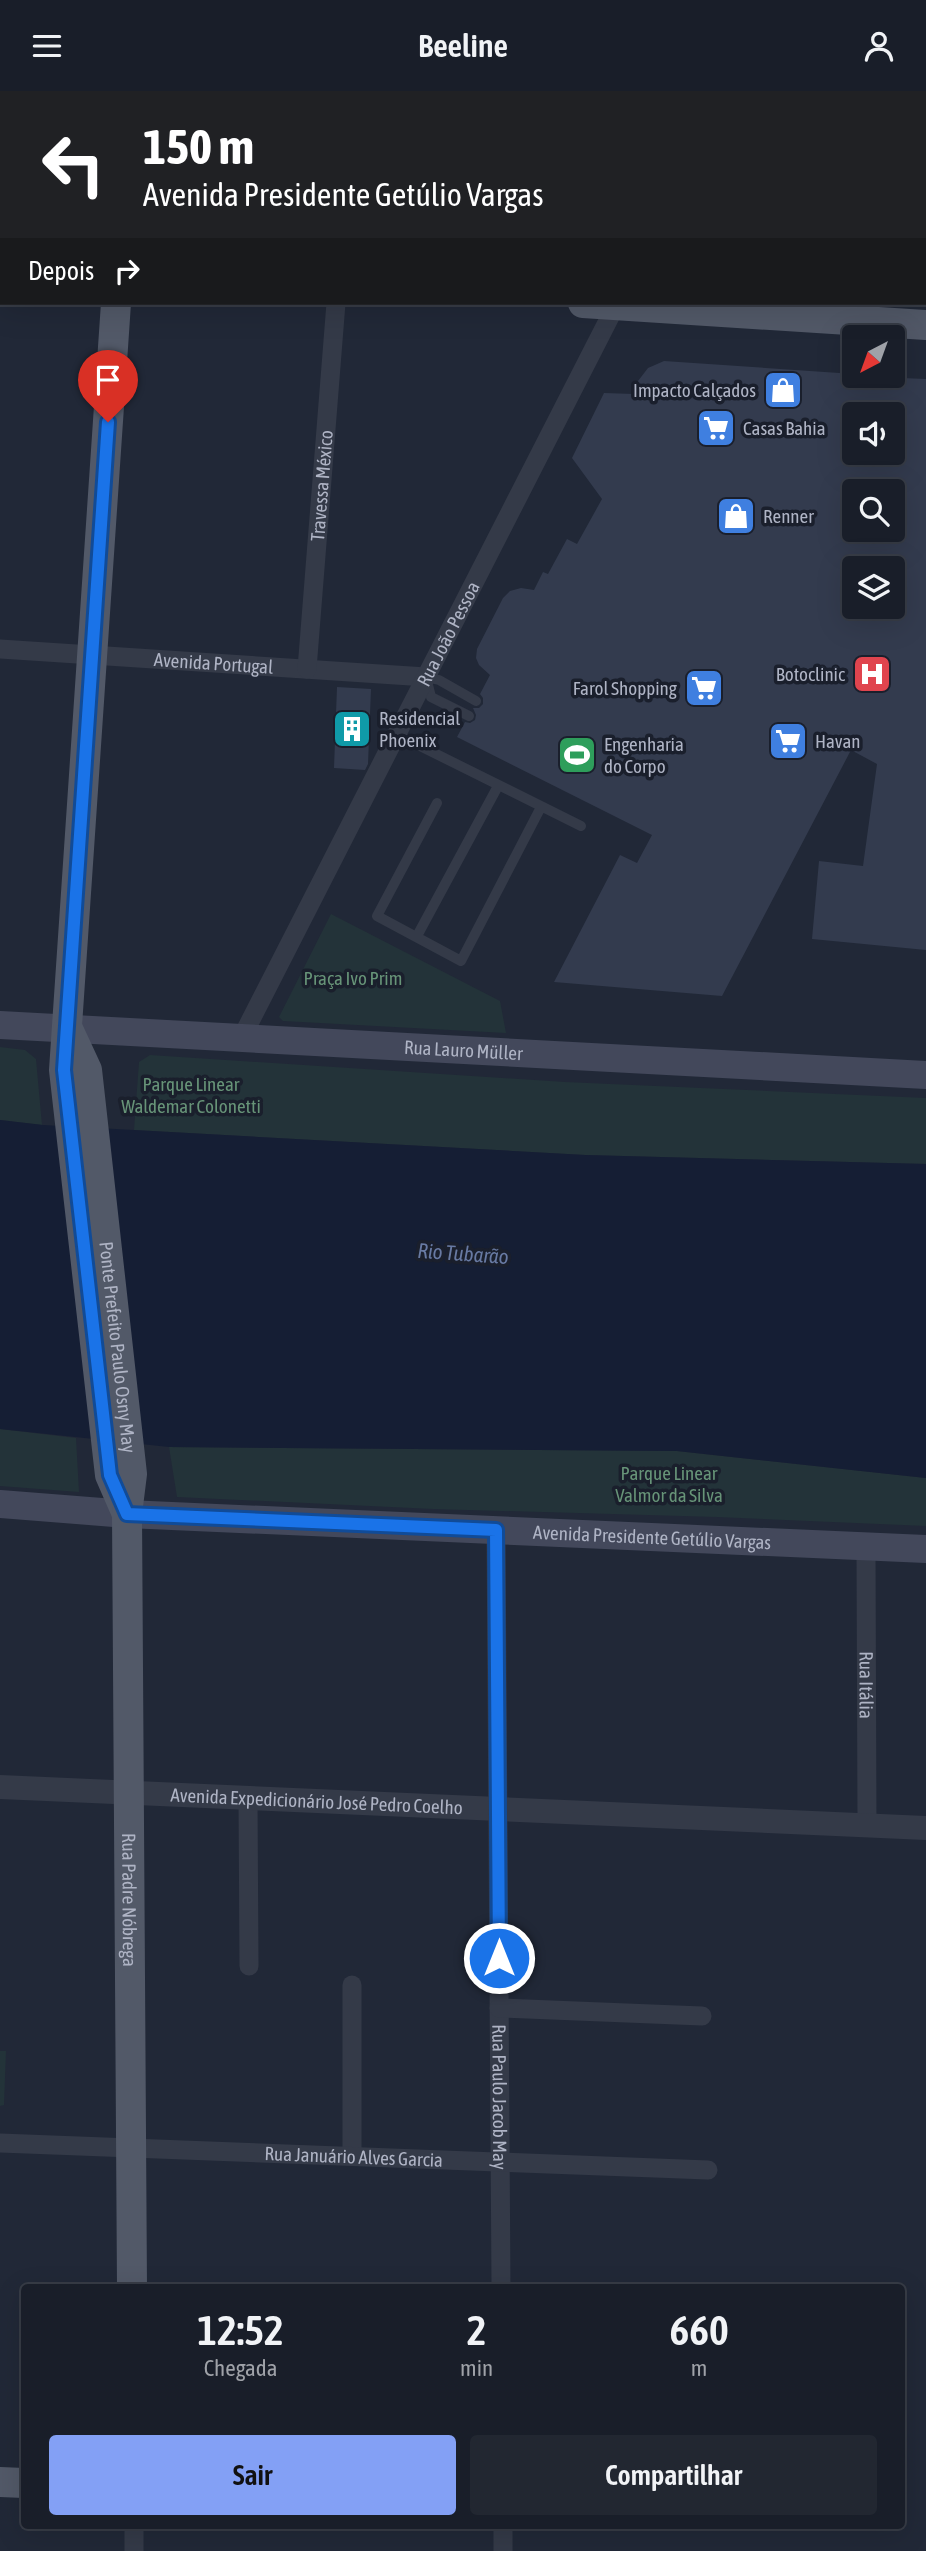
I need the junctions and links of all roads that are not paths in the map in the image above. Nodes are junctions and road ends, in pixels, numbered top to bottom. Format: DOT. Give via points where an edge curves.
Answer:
graph roads {
  1 [pos="116,305"];
  2 [pos="336,305"];
  3 [pos="616,305"];
  4 [pos="926,325"];
  5 [pos="0,649"];
  6 [pos="92,655"];
  7 [pos="307,669"];
  8 [pos="426,677"];
  9 [pos="476,701"];
  10 [pos="468,716"];
  11 [pos="396,734"];
  12 [pos="498,786"];
  13 [pos="437,803"];
  14 [pos="541,807"];
  15 [pos="581,826"];
  16 [pos="417,936"];
  17 [pos="0,1025"];
  18 [pos="68,1029"];
  19 [pos="241,1039"];
  20 [pos="926,1075"];
  21 [pos="0,1504"];
  22 [pos="127,1514"];
  23 [pos="496,1530"];
  24 [pos="866,1547"];
  25 [pos="926,1549"];
  26 [pos="0,1787"];
  27 [pos="129,1793"];
  28 [pos="248,1798"];
  29 [pos="498,1809"];
  30 [pos="867,1825"];
  31 [pos="926,1828"];
  32 [pos="249,1966"];
  33 [pos="352,1985"];
  34 [pos="499,2008"];
  35 [pos="702,2017"];
  36 [pos="0,2143"];
  37 [pos="131,2148"];
  38 [pos="352,2156"];
  39 [pos="500,2162"];
  40 [pos="708,2170"];
  41 [pos="132,2284"];
  42 [pos="501,2284"];
  43 [pos="0,2481"];
  44 [pos="21,2483"];
  45 [pos="134,2529"];
  46 [pos="503,2529"];
  47 [pos="134,2551"];
  48 [pos="503,2551"];
  1 -- 6 [label="main road, Ponte Prefeito Paulo Osny May"];
  2 -- 7 [label="street, Travessa México"];
  3 -- 4 [label="main road"];
  3 -- 8 [label="street, Rua João Pessoa"];
  5 -- 6 [label="street, Avenida Portugal"];
  6 -- 7 [label="street, Avenida Portugal"];
  6 -- 18 [label="main road, Ponte Prefeito Paulo Osny May"];
  7 -- 8 [label="street, Avenida Portugal"];
  8 -- 9 [label="lane"];
  8 -- 10 [label="lane" via="431,697"];
  8 -- 11 [label="street, Rua João Pessoa"];
  11 -- 12 [label="lane"];
  11 -- 19 [label="street, Rua João Pessoa"];
  12 -- 14 [label="lane"];
  12 -- 16 [label="lane"];
  13 -- 16 [label="lane" via="377,916"];
  14 -- 15 [label="lane"];
  14 -- 16 [label="lane" via="461,961"];
  17 -- 18 [label="main road, Rua Lauro Müller"];
  18 -- 19 [label="main road, Rua Lauro Müller"];
  18 -- 22 [label="main road, Ponte Prefeito Paulo Osny May"];
  19 -- 20 [label="main road, Rua Lauro Müller"];
  21 -- 22 [label="main road, Avenida Presidente Getúlio Vargas"];
  22 -- 23 [label="main road, Avenida Presidente Getúlio Vargas"];
  22 -- 27 [label="main road, Rua Padre Nóbrega"];
  23 -- 24 [label="main road, Avenida Presidente Getúlio Vargas"];
  23 -- 29 [label="street, Rua Paulo Jacob May"];
  24 -- 25 [label="main road, Avenida Presidente Getúlio Vargas"];
  24 -- 30 [label="street, Rua Itália"];
  26 -- 27 [label="street, Avenida Expedicionário José Pedro Coelho"];
  27 -- 28 [label="street, Avenida Expedicionário José Pedro Coelho"];
  27 -- 37 [label="main road, Rua Padre Nóbrega"];
  28 -- 29 [label="street, Avenida Expedicionário José Pedro Coelho"];
  28 -- 32 [label="street"];
  29 -- 30 [label="street, Avenida Expedicionário José Pedro Coelho"];
  29 -- 34 [label="street, Rua Paulo Jacob May"];
  30 -- 31 [label="street, Avenida Expedicionário José Pedro Coelho"];
  33 -- 38 [label="street"];
  34 -- 35 [label="street"];
  34 -- 39 [label="street, Rua Paulo Jacob May"];
  36 -- 37 [label="street, Rua Januário Alves Garcia"];
  37 -- 38 [label="street, Rua Januário Alves Garcia"];
  37 -- 41 [label="main road, Rua Padre Nóbrega"];
  38 -- 39 [label="street, Rua Januário Alves Garcia"];
  39 -- 40 [label="street, Rua Januário Alves Garcia"];
  39 -- 42 [label="street, Rua Paulo Jacob May"];
  43 -- 44 [label="main road"];
  45 -- 47 [label="street"];
  46 -- 48 [label="street"];
}
